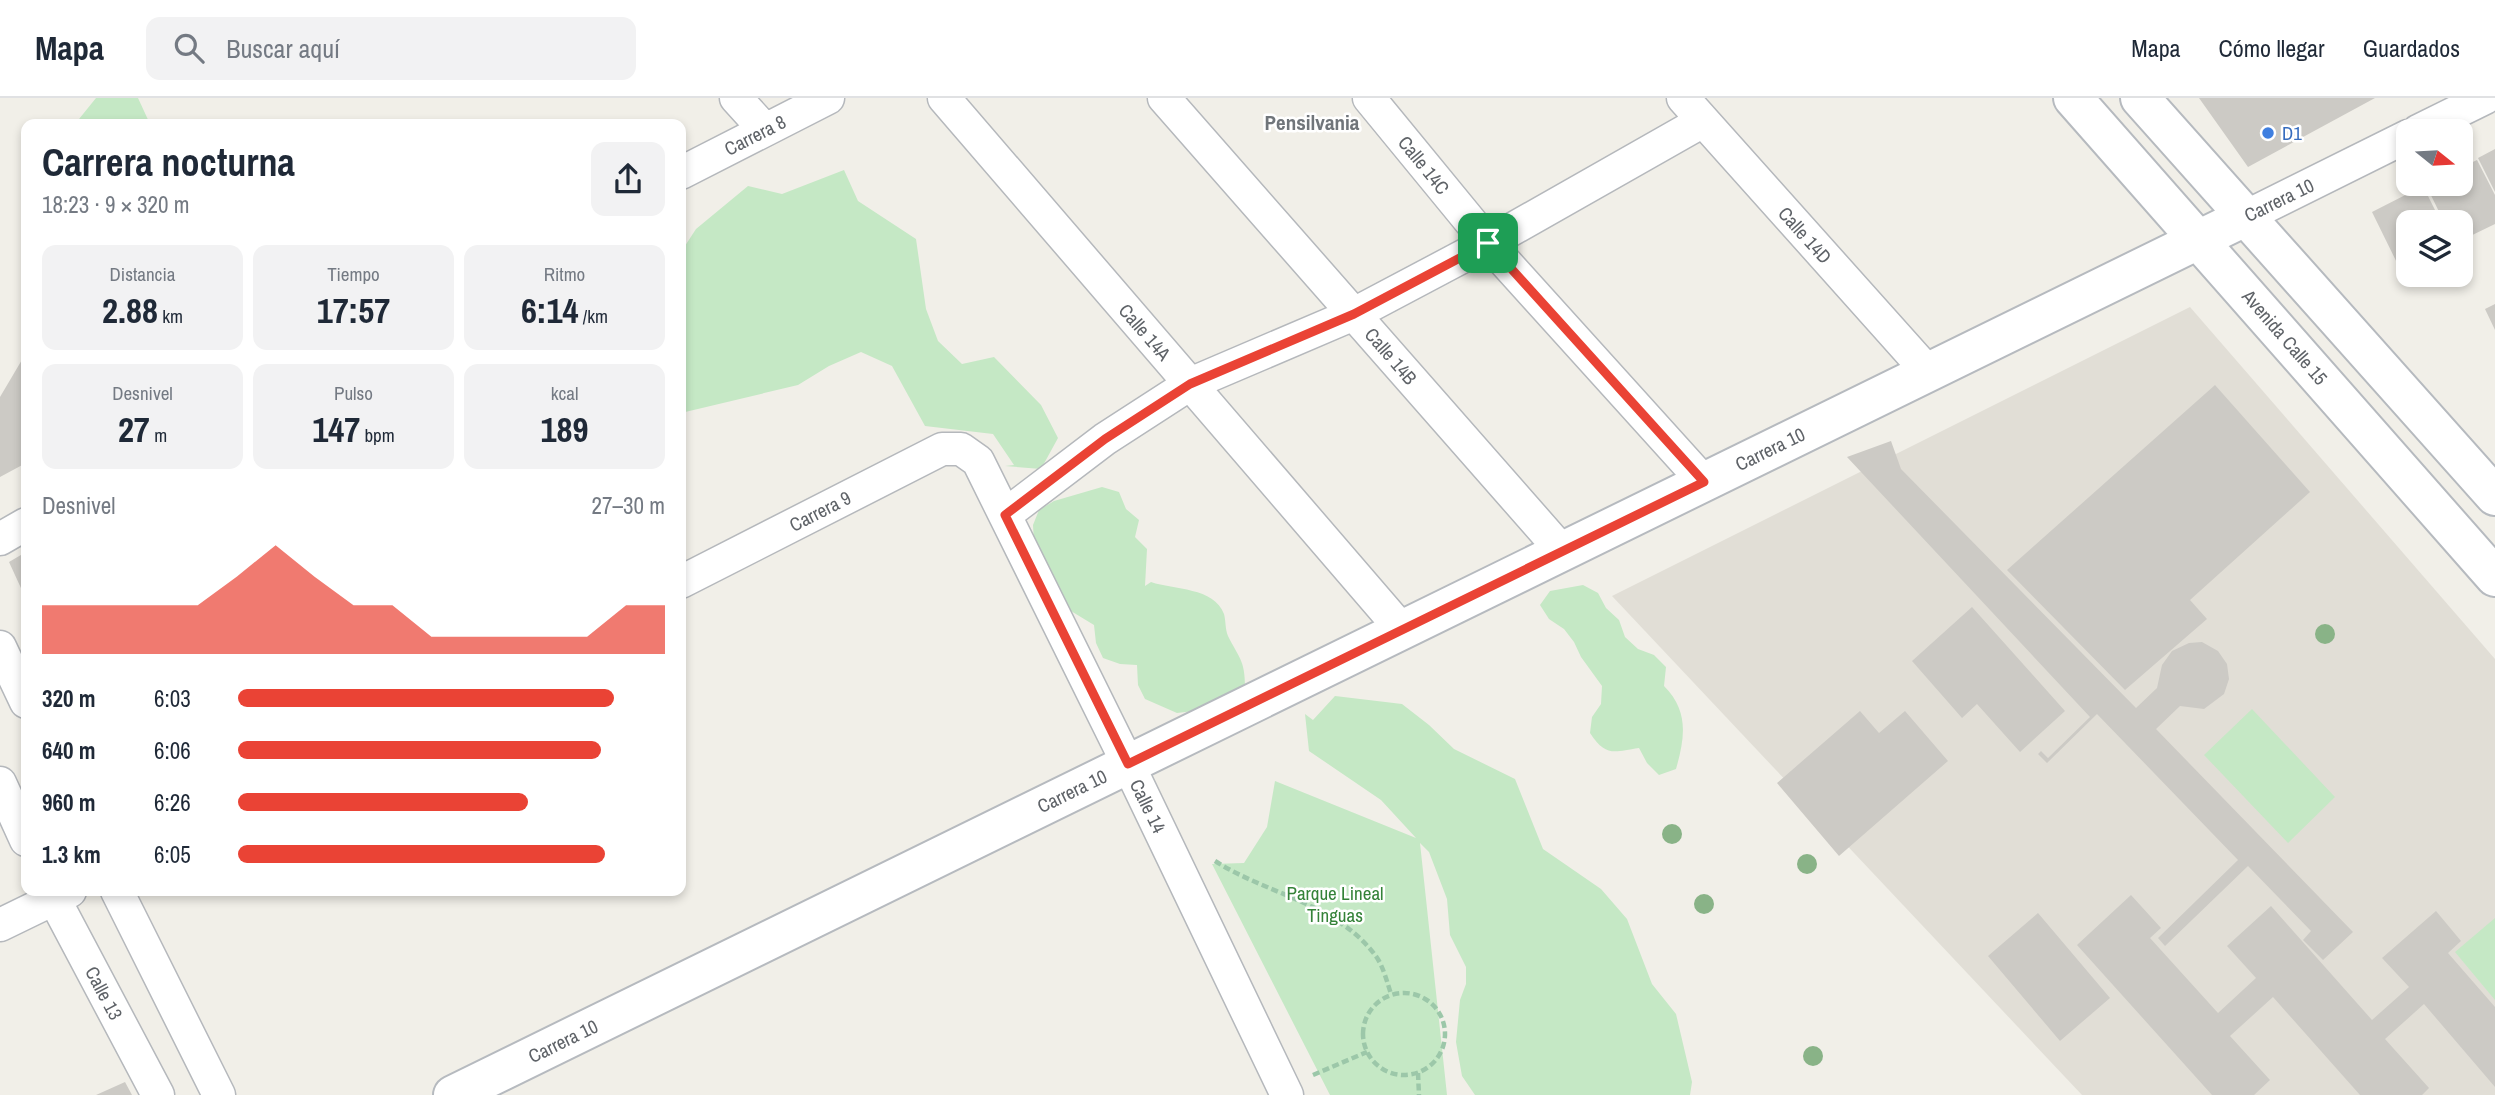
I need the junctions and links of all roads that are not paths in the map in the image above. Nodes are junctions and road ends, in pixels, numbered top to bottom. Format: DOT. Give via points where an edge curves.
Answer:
graph roads {
  1 [pos="736,98"];
  2 [pos="828,98"];
  3 [pos="944,98"];
  4 [pos="1164,98"];
  5 [pos="1369,98"];
  6 [pos="2073,98"];
  7 [pos="2140,98"];
  8 [pos="2485,98"];
  9 [pos="1693,109"];
  10 [pos="2442,119"];
  11 [pos="765,130"];
  12 [pos="2396,142"];
  13 [pos="686,170"];
  14 [pos="2246,216"];
  15 [pos="2199,239"];
  16 [pos="1488,243"];
  17 [pos="1354,314"];
  18 [pos="1928,372"];
  19 [pos="1190,384"];
  20 [pos="961,449"];
  21 [pos="1704,482"];
  22 [pos="2495,496"];
  23 [pos="1005,515"];
  24 [pos="21,527"];
  25 [pos="0,539"];
  26 [pos="1562,551"];
  27 [pos="2495,577"];
  28 [pos="686,579"];
  29 [pos="1402,630"];
  30 [pos="0,647"];
  31 [pos="21,691"];
  32 [pos="1128,764"];
  33 [pos="0,783"];
  34 [pos="21,829"];
  35 [pos="54,896"];
  36 [pos="59,896"];
  37 [pos="120,896"];
  38 [pos="0,925"];
  39 [pos="1298,1086"];
  40 [pos="158,1095"];
  41 [pos="219,1095"];
  42 [pos="453,1095"];
  1 -- 11 [label="street"];
  2 -- 11 [label="street, Carrera 8"];
  3 -- 19 [label="street, Calle 14A"];
  4 -- 17 [label="street, Calle 14B"];
  5 -- 16 [label="street, Calle 14C"];
  6 -- 15 [label="street, Avenida Calle 15"];
  7 -- 14 [label="street"];
  8 -- 10 [label="street"];
  9 -- 16 [label="street"];
  9 -- 18 [label="street, Calle 14D"];
  11 -- 13 [label="street, Carrera 8"];
  12 -- 14 [label="street, Carrera 10"];
  14 -- 15 [label="street, Carrera 10"];
  14 -- 22 [label="street"];
  15 -- 18 [label="street, Carrera 10"];
  15 -- 27 [label="street, Avenida Calle 15"];
  16 -- 17 [label="street"];
  16 -- 21 [label="street, Calle 14C"];
  17 -- 19 [label="street"];
  17 -- 26 [label="street, Calle 14B"];
  18 -- 21 [label="street, Carrera 10"];
  19 -- 23 [label="street" via="1105,439"];
  19 -- 29 [label="street, Calle 14A"];
  20 -- 23 [label="street, Calle 14" via="978,461"];
  20 -- 28 [label="street, Carrera 9" via="942,449"];
  21 -- 26 [label="street, Carrera 10"];
  23 -- 32 [label="street, Calle 14"];
  24 -- 25 [label="street"];
  26 -- 29 [label="street, Carrera 10"];
  29 -- 32 [label="street, Carrera 10"];
  30 -- 31 [label="street"];
  32 -- 39 [label="street, Calle 14"];
  32 -- 42 [label="street, Carrera 10"];
  33 -- 34 [label="street"];
  35 -- 38 [label="street"];
  36 -- 40 [label="street, Calle 13"];
  37 -- 41 [label="street"];
}
